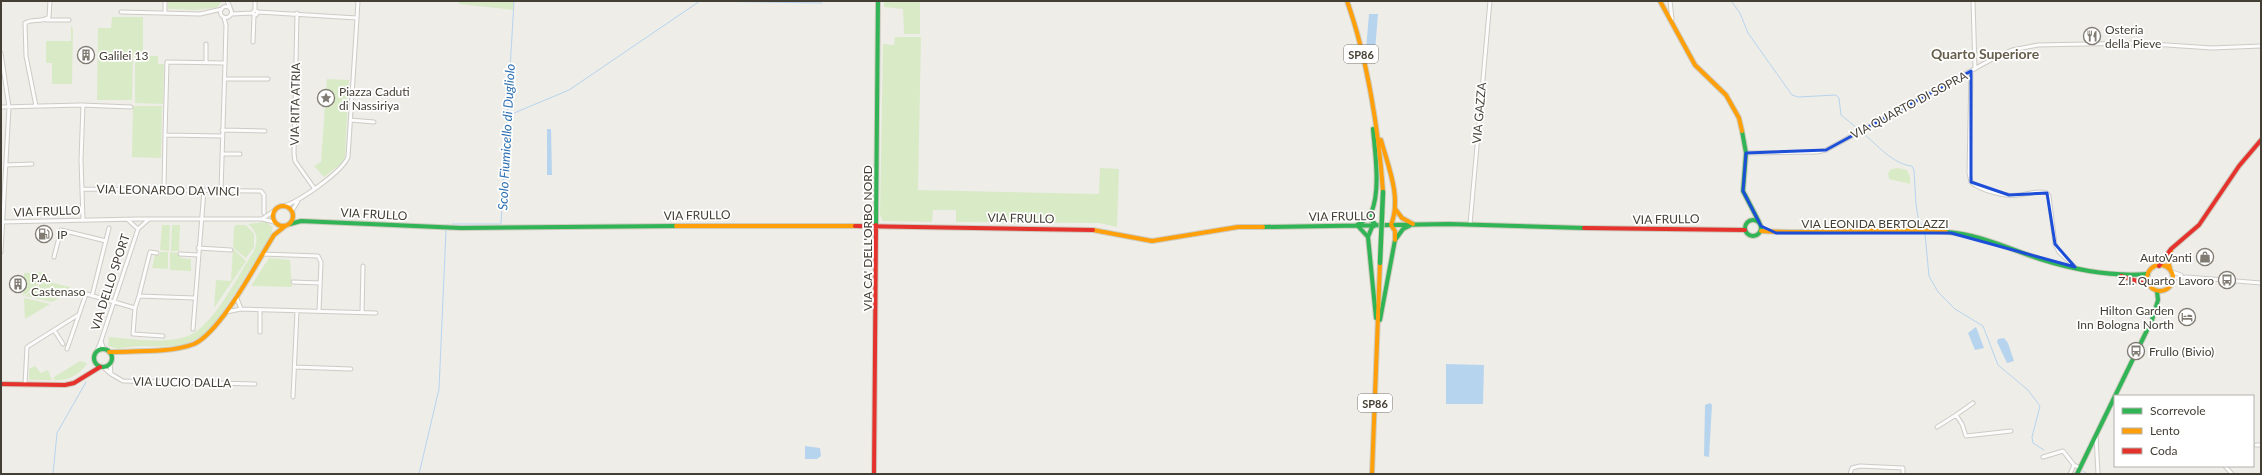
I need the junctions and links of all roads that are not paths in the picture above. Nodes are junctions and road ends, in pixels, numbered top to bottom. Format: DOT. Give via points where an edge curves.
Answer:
graph roads {
  1 [pos="50,1"];
  2 [pos="165,1"];
  3 [pos="227,1"];
  4 [pos="255,1"];
  5 [pos="358,1"];
  6 [pos="878,1"];
  7 [pos="1347,1"];
  8 [pos="1490,1"];
  9 [pos="1660,1"];
  10 [pos="1670,1"];
  11 [pos="1973,1"];
  12 [pos="223,8"];
  13 [pos="257,11"];
  14 [pos="121,12"];
  15 [pos="212,12"];
  16 [pos="231,12"];
  17 [pos="165,13"];
  18 [pos="297,13"];
  19 [pos="253,14"];
  20 [pos="223,17"];
  21 [pos="357,18"];
  22 [pos="1672,19"];
  23 [pos="46,20"];
  24 [pos="69,20"];
  25 [pos="226,25"];
  26 [pos="254,42"];
  27 [pos="206,44"];
  28 [pos="2261,46"];
  29 [pos="1,53"];
  30 [pos="206,62"];
  31 [pos="225,63"];
  32 [pos="1975,69"];
  33 [pos="1971,71"];
  34 [pos="225,79"];
  35 [pos="268,79"];
  36 [pos="83,105"];
  37 [pos="36,106"];
  38 [pos="1,107"];
  39 [pos="9,107"];
  40 [pos="131,107"];
  41 [pos="1371,107"];
  42 [pos="350,120"];
  43 [pos="374,122"];
  44 [pos="222,130"];
  45 [pos="266,131"];
  46 [pos="165,135"];
  47 [pos="222,136"];
  48 [pos="2261,140"];
  49 [pos="1746,152"];
  50 [pos="222,154"];
  51 [pos="240,154"];
  52 [pos="32,164"];
  53 [pos="6,166"];
  54 [pos="1,167"];
  55 [pos="314,188"];
  56 [pos="83,189"];
  57 [pos="164,189"];
  58 [pos="204,190"];
  59 [pos="221,191"];
  60 [pos="301,198"];
  61 [pos="284,206"];
  62 [pos="1396,210"];
  63 [pos="274,211"];
  64 [pos="1752,211"];
  65 [pos="1372,212"];
  66 [pos="264,213"];
  67 [pos="292,213"];
  68 [pos="127,219"];
  69 [pos="138,219"];
  70 [pos="150,219"];
  71 [pos="203,219"];
  72 [pos="262,219"];
  73 [pos="83,220"];
  74 [pos="301,221"];
  75 [pos="1749,221"];
  76 [pos="2,222"];
  77 [pos="275,223"];
  78 [pos="290,224"];
  79 [pos="1413,224"];
  80 [pos="1470,224"];
  81 [pos="1760,224"];
  82 [pos="1356,225"];
  83 [pos="1376,225"];
  84 [pos="1391,225"];
  85 [pos="875,226"];
  86 [pos="138,227"];
  87 [pos="284,227"];
  88 [pos="109,228"];
  89 [pos="1745,228"];
  90 [pos="1761,232"];
  91 [pos="1776,233"];
  92 [pos="274,235"];
  93 [pos="1368,237"];
  94 [pos="1395,240"];
  95 [pos="106,241"];
  96 [pos="2175,245"];
  97 [pos="198,248"];
  98 [pos="231,250"];
  99 [pos="1,252"];
  100 [pos="157,253"];
  101 [pos="180,254"];
  102 [pos="262,254"];
  103 [pos="198,255"];
  104 [pos="54,257"];
  105 [pos="363,266"];
  106 [pos="2159,266"];
  107 [pos="2075,267"];
  108 [pos="2172,273"];
  109 [pos="2113,274"];
  110 [pos="2148,274"];
  111 [pos="294,282"];
  112 [pos="320,283"];
  113 [pos="2149,284"];
  114 [pos="2261,284"];
  115 [pos="2167,289"];
  116 [pos="2157,290"];
  117 [pos="76,291"];
  118 [pos="86,294"];
  119 [pos="92,296"];
  120 [pos="139,296"];
  121 [pos="236,296"];
  122 [pos="194,298"];
  123 [pos="113,302"];
  124 [pos="231,304"];
  125 [pos="135,308"];
  126 [pos="239,309"];
  127 [pos="260,310"];
  128 [pos="297,311"];
  129 [pos="319,311"];
  130 [pos="2155,311"];
  131 [pos="226,312"];
  132 [pos="362,312"];
  133 [pos="376,313"];
  134 [pos="78,315"];
  135 [pos="193,329"];
  136 [pos="54,330"];
  137 [pos="260,332"];
  138 [pos="1377,332"];
  139 [pos="163,336"];
  140 [pos="101,341"];
  141 [pos="63,344"];
  142 [pos="67,349"];
  143 [pos="108,351"];
  144 [pos="122,352"];
  145 [pos="96,353"];
  146 [pos="94,361"];
  147 [pos="111,361"];
  148 [pos="294,366"];
  149 [pos="101,367"];
  150 [pos="351,369"];
  151 [pos="90,371"];
  152 [pos="111,374"];
  153 [pos="1,384"];
  154 [pos="255,384"];
  155 [pos="25,385"];
  156 [pos="2115,395"];
  157 [pos="293,397"];
  158 [pos="2114,398"];
  159 [pos="1974,403"];
  160 [pos="1956,415"];
  161 [pos="1938,427"];
  162 [pos="2011,431"];
  163 [pos="2096,436"];
  164 [pos="2256,445"];
  165 [pos="2261,445"];
  166 [pos="2043,457"];
  167 [pos="2074,465"];
  168 [pos="2080,468"];
  169 [pos="874,474"];
  170 [pos="1372,474"];
  171 [pos="1850,474"];
  172 [pos="1903,474"];
  173 [pos="2070,474"];
  174 [pos="2077,474"];
  175 [pos="2098,474"];
  1 -- 23 [label="street" via="49,17"];
  2 -- 17 [label="street"];
  3 -- 12 [label="street"];
  3 -- 16 [label="street"];
  4 -- 13 [label="street"];
  5 -- 21 [label="street"];
  6 -- 85 [label="street, VIA CA' DELL'ORBO NORD"];
  7 -- 41 [label="street, SP86" via="1353,18"];
  8 -- 80 [label="street, VIA GAZZA"];
  9 -- 49 [label="street" via="1695,65 1733,105 1741,123"];
  10 -- 22 [label="street"];
  11 -- 32 [label="street"];
  12 -- 15 [label="street"];
  12 -- 16 [label="street"];
  12 -- 20 [label="street"];
  13 -- 18 [label="street"];
  13 -- 19 [label="street"];
  14 -- 17 [label="street"];
  15 -- 17 [label="street"];
  15 -- 20 [label="street"];
  16 -- 19 [label="street"];
  16 -- 20 [label="street"];
  16 -- 25 [label="street"];
  18 -- 21 [label="street"];
  18 -- 55 [label="street, VIA RITA ATRIA" via="294,154 295,161"];
  19 -- 26 [label="street"];
  20 -- 25 [label="street"];
  21 -- 42 [label="street"];
  23 -- 24 [label="street"];
  23 -- 37 [label="street" via="25,23 26,56"];
  25 -- 31 [label="street"];
  27 -- 30 [label="street"];
  28 -- 32 [label="street, VIA QUARTO DI SOPRA" via="2212,48 2137,43 2038,45 2012,50"];
  29 -- 39 [label="street"];
  30 -- 31 [label="street"];
  30 -- 46 [label="street" via="167,62"];
  31 -- 34 [label="street"];
  32 -- 33 [label="street, VIA QUARTO DI SOPRA"];
  33 -- 49 [label="street, VIA QUARTO DI SOPRA" via="1826,150"];
  33 -- 107 [label="street" via="1971,182 1979,187 2009,195 2047,193 2054,244"];
  34 -- 35 [label="street"];
  34 -- 44 [label="street"];
  36 -- 37 [label="street"];
  36 -- 40 [label="street"];
  36 -- 56 [label="street"];
  37 -- 39 [label="street"];
  38 -- 39 [label="street"];
  39 -- 53 [label="street"];
  41 -- 62 [label="street" via="1386,160"];
  41 -- 65 [label="street" via="1376,158"];
  41 -- 138 [label="street, SP86, bridge" via="1382,164 1383,192"];
  42 -- 43 [label="street"];
  42 -- 55 [label="street" via="346,163"];
  44 -- 45 [label="street"];
  44 -- 47 [label="street"];
  46 -- 47 [label="street"];
  46 -- 57 [label="street"];
  47 -- 50 [label="street"];
  48 -- 96 [label="street" via="2239,166 2199,224"];
  49 -- 64 [label="street" via="1743,191"];
  50 -- 51 [label="street"];
  50 -- 59 [label="street"];
  52 -- 53 [label="street"];
  53 -- 54 [label="street"];
  53 -- 76 [label="street"];
  55 -- 60 [label="street"];
  56 -- 57 [label="street, VIA LEONARDO DA VINCI"];
  56 -- 73 [label="street, VIA LEONARDO DA VINCI"];
  57 -- 58 [label="street, VIA LEONARDO DA VINCI"];
  58 -- 59 [label="street, VIA LEONARDO DA VINCI"];
  58 -- 71 [label="street"];
  59 -- 66 [label="street, VIA LEONARDO DA VINCI" via="262,191"];
  60 -- 61 [label="street"];
  60 -- 67 [label="street"];
  61 -- 63 [label="street"];
  61 -- 67 [label="street"];
  62 -- 79 [label="street" via="1402,218"];
  62 -- 84 [label="street"];
  63 -- 72 [label="street"];
  63 -- 77 [label="street"];
  64 -- 75 [label="street"];
  64 -- 81 [label="street"];
  65 -- 82 [label="street"];
  65 -- 83 [label="street" via="1371,220"];
  67 -- 74 [label="street"];
  67 -- 78 [label="street"];
  68 -- 69 [label="street, VIA FRULLO"];
  68 -- 73 [label="street, VIA FRULLO"];
  68 -- 86 [label="street, VIA DELLO SPORT"];
  69 -- 70 [label="street, VIA FRULLO"];
  69 -- 86 [label="street, VIA DELLO SPORT"];
  70 -- 71 [label="street, VIA FRULLO"];
  70 -- 86 [label="street, VIA DELLO SPORT"];
  71 -- 72 [label="street, VIA FRULLO"];
  71 -- 97 [label="street"];
  72 -- 77 [label="street, VIA FRULLO"];
  73 -- 76 [label="street, VIA FRULLO"];
  74 -- 78 [label="street, VIA FRULLO"];
  74 -- 85 [label="street, VIA FRULLO" via="461,228"];
  75 -- 81 [label="street" via="1754,220"];
  75 -- 89 [label="street"];
  76 -- 99 [label="street"];
  77 -- 87 [label="street"];
  77 -- 92 [label="street"];
  78 -- 87 [label="street"];
  79 -- 80 [label="street, VIA FRULLO"];
  79 -- 84 [label="street, VIA FRULLO"];
  79 -- 94 [label="street" via="1403,229"];
  80 -- 89 [label="street, VIA FRULLO" via="1660,231"];
  81 -- 90 [label="street"];
  81 -- 91 [label="street, VIA LEONIDA BERTOLAZZI"];
  82 -- 83 [label="street, VIA FRULLO"];
  82 -- 85 [label="street, VIA FRULLO" via="1238,227 1152,241 1091,229"];
  82 -- 93 [label="street"];
  83 -- 84 [label="street, VIA FRULLO"];
  83 -- 93 [label="street" via="1372,227"];
  84 -- 94 [label="street" via="1395,231"];
  85 -- 169 [label="street, VIA CA' DELL'ORBO NORD" via="877,327"];
  86 -- 123 [label="street, VIA DELLO SPORT"];
  87 -- 92 [label="street"];
  88 -- 95 [label="street"];
  89 -- 90 [label="street" via="1747,234 1753,236"];
  90 -- 91 [label="street, VIA LEONIDA BERTOLAZZI"];
  91 -- 107 [label="street, VIA LEONIDA BERTOLAZZI" via="1951,232"];
  92 -- 102 [label="street"];
  93 -- 138 [label="street"];
  94 -- 138 [label="street"];
  95 -- 104 [label="street" via="61,230"];
  95 -- 119 [label="street"];
  96 -- 106 [label="street"];
  96 -- 108 [label="street" via="2168,260"];
  97 -- 98 [label="street"];
  97 -- 103 [label="street"];
  100 -- 120 [label="street" via="150,252"];
  101 -- 103 [label="street"];
  102 -- 112 [label="street" via="317,255 321,262"];
  102 -- 121 [label="street"];
  103 -- 122 [label="street"];
  105 -- 132 [label="street"];
  106 -- 108 [label="street" via="2165,266"];
  106 -- 110 [label="street" via="2152,268"];
  107 -- 109 [label="street, VIA LEONIDA BERTOLAZZI"];
  108 -- 114 [label="street"];
  108 -- 115 [label="street" via="2172,284"];
  109 -- 110 [label="street, VIA LEONIDA BERTOLAZZI"];
  109 -- 113 [label="street, VIA LEONIDA BERTOLAZZI"];
  110 -- 113 [label="street"];
  111 -- 112 [label="street"];
  112 -- 129 [label="street"];
  113 -- 116 [label="street"];
  115 -- 116 [label="street"];
  115 -- 130 [label="street"];
  116 -- 130 [label="street"];
  117 -- 118 [label="street"];
  118 -- 119 [label="street"];
  118 -- 134 [label="street"];
  119 -- 123 [label="street"];
  120 -- 122 [label="street"];
  120 -- 125 [label="street"];
  121 -- 124 [label="street"];
  121 -- 126 [label="street"];
  122 -- 135 [label="street"];
  123 -- 125 [label="street"];
  123 -- 140 [label="street, VIA DELLO SPORT"];
  124 -- 126 [label="street"];
  124 -- 131 [label="street"];
  125 -- 139 [label="street" via="133,334"];
  126 -- 127 [label="street"];
  126 -- 131 [label="street"];
  127 -- 128 [label="street"];
  127 -- 137 [label="street"];
  128 -- 129 [label="street"];
  128 -- 148 [label="street"];
  129 -- 132 [label="street"];
  130 -- 156 [label="street"];
  131 -- 144 [label="street" via="213,331 193,344 180,348"];
  132 -- 133 [label="street"];
  134 -- 136 [label="street"];
  134 -- 142 [label="street"];
  136 -- 141 [label="street"];
  136 -- 155 [label="street" via="27,347"];
  138 -- 170 [label="street, SP86"];
  140 -- 143 [label="street, VIA DELLO SPORT"];
  140 -- 145 [label="street, VIA DELLO SPORT"];
  143 -- 144 [label="street"];
  143 -- 145 [label="street" via="101,350"];
  143 -- 147 [label="street"];
  144 -- 147 [label="street"];
  145 -- 146 [label="street"];
  146 -- 149 [label="street"];
  146 -- 151 [label="street"];
  147 -- 149 [label="street"];
  147 -- 152 [label="street"];
  148 -- 150 [label="street"];
  148 -- 157 [label="street"];
  149 -- 151 [label="street"];
  149 -- 152 [label="street, VIA LUCIO DALLA"];
  151 -- 155 [label="street" via="81,379 65,385"];
  152 -- 154 [label="street, VIA LUCIO DALLA" via="123,381"];
  153 -- 155 [label="street"];
  158 -- 163 [label="street"];
  159 -- 160 [label="street"];
  160 -- 161 [label="street"];
  160 -- 162 [label="street" via="1966,436"];
  163 -- 168 [label="street"];
  163 -- 175 [label="street"];
  164 -- 165 [label="street"];
  166 -- 167 [label="street" via="2063,451"];
  167 -- 168 [label="street"];
  167 -- 173 [label="street"];
  168 -- 174 [label="street"];
  171 -- 172 [label="street" via="1852,468 1860,466 1903,468"];
}
